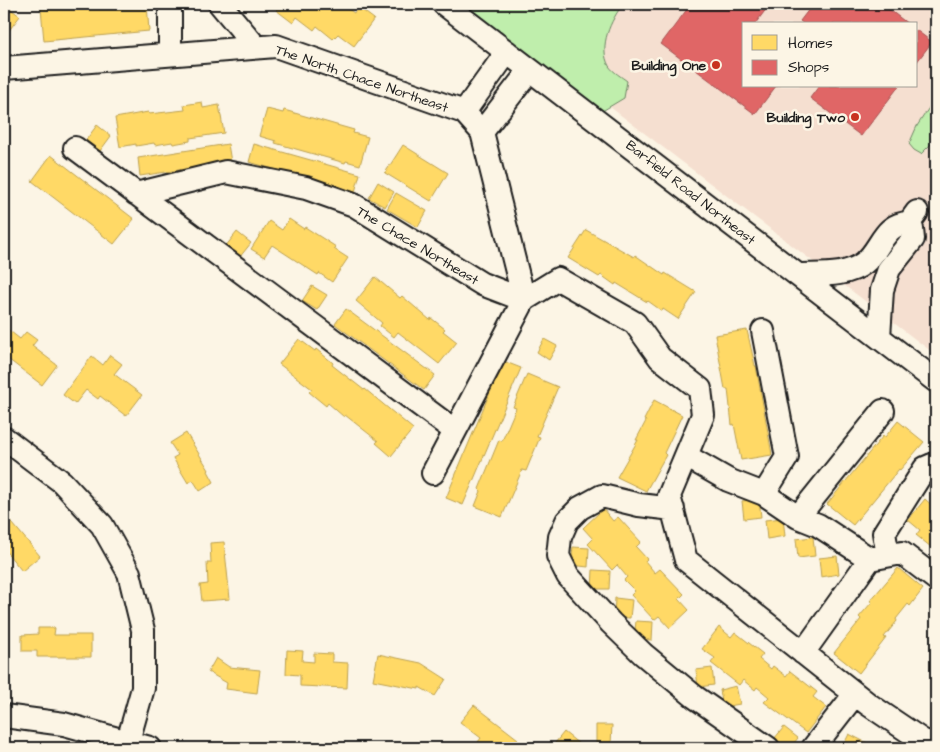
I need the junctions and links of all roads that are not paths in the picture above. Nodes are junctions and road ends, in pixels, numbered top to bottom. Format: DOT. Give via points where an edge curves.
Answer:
graph roads {
  1 [pos="170,4"];
  2 [pos="220,4"];
  3 [pos="444,4"];
  4 [pos="256,48"];
  5 [pos="507,52"];
  6 [pos="162,55"];
  7 [pos="4,68"];
  8 [pos="530,70"];
  9 [pos="464,112"];
  10 [pos="482,132"];
  11 [pos="75,148"];
  12 [pos="136,194"];
  13 [pos="867,259"];
  14 [pos="889,269"];
  15 [pos="799,275"];
  16 [pos="524,300"];
  17 [pos="836,304"];
  18 [pos="855,319"];
  19 [pos="763,331"];
  20 [pos="879,337"];
  21 [pos="936,381"];
  22 [pos="883,411"];
  23 [pos="455,431"];
  24 [pos="4,438"];
  25 [pos="686,456"];
  26 [pos="936,466"];
  27 [pos="433,473"];
  28 [pos="764,494"];
  29 [pos="673,509"];
  30 [pos="798,517"];
  31 [pos="879,557"];
  32 [pos="936,579"];
  33 [pos="803,653"];
  34 [pos="861,699"];
  35 [pos="4,716"];
  36 [pos="128,742"];
  37 [pos="930,743"];
  38 [pos="150,748"];
  39 [pos="768,748"];
  40 [pos="813,748"];
  1 -- 6 [label="street"];
  2 -- 4 [label="street"];
  3 -- 5 [label="street, Barfield Road Northeast"];
  4 -- 6 [label="street, The North Chace Northeast"];
  4 -- 9 [label="street, The North Chace Northeast" via="276,46"];
  5 -- 8 [label="street, Barfield Road Northeast"];
  5 -- 9 [label="street"];
  6 -- 7 [label="street"];
  8 -- 10 [label="street"];
  8 -- 15 [label="street, Barfield Road Northeast"];
  9 -- 10 [label="street"];
  10 -- 16 [label="street"];
  11 -- 12 [label="street"];
  12 -- 16 [label="street, The Chace Northeast" via="226,172 306,188 354,205 482,284"];
  12 -- 23 [label="street"];
  13 -- 14 [label="street" via="890,228 913,217 913,239"];
  13 -- 15 [label="street" via="842,274"];
  13 -- 17 [label="street"];
  14 -- 18 [label="street"];
  14 -- 20 [label="street" via="882,290"];
  15 -- 17 [label="street, Barfield Road Northeast"];
  16 -- 23 [label="street"];
  16 -- 25 [label="street" via="558,279 635,323 660,358 700,389 703,415"];
  17 -- 18 [label="street, Barfield Road Northeast"];
  18 -- 20 [label="street, Barfield Road Northeast"];
  19 -- 28 [label="street" via="787,457"];
  20 -- 21 [label="street, Barfield Road Northeast"];
  22 -- 30 [label="street"];
  23 -- 27 [label="street"];
  24 -- 36 [label="street" via="62,482 102,525 129,573 143,630 142,688"];
  25 -- 28 [label="street" via="728,480"];
  25 -- 29 [label="street" via="670,496"];
  26 -- 31 [label="street" via="925,468 884,533"];
  28 -- 30 [label="street"];
  29 -- 33 [label="street" via="686,560"];
  29 -- 39 [label="street" via="602,496 580,508 567,521 560,537 558,556 568,576 642,654 695,697"];
  30 -- 31 [label="street"];
  31 -- 32 [label="street" via="902,553"];
  31 -- 33 [label="street"];
  33 -- 34 [label="street"];
  34 -- 37 [label="street"];
  34 -- 40 [label="street"];
  35 -- 36 [label="street" via="64,724"];
  36 -- 38 [label="street"];
}
